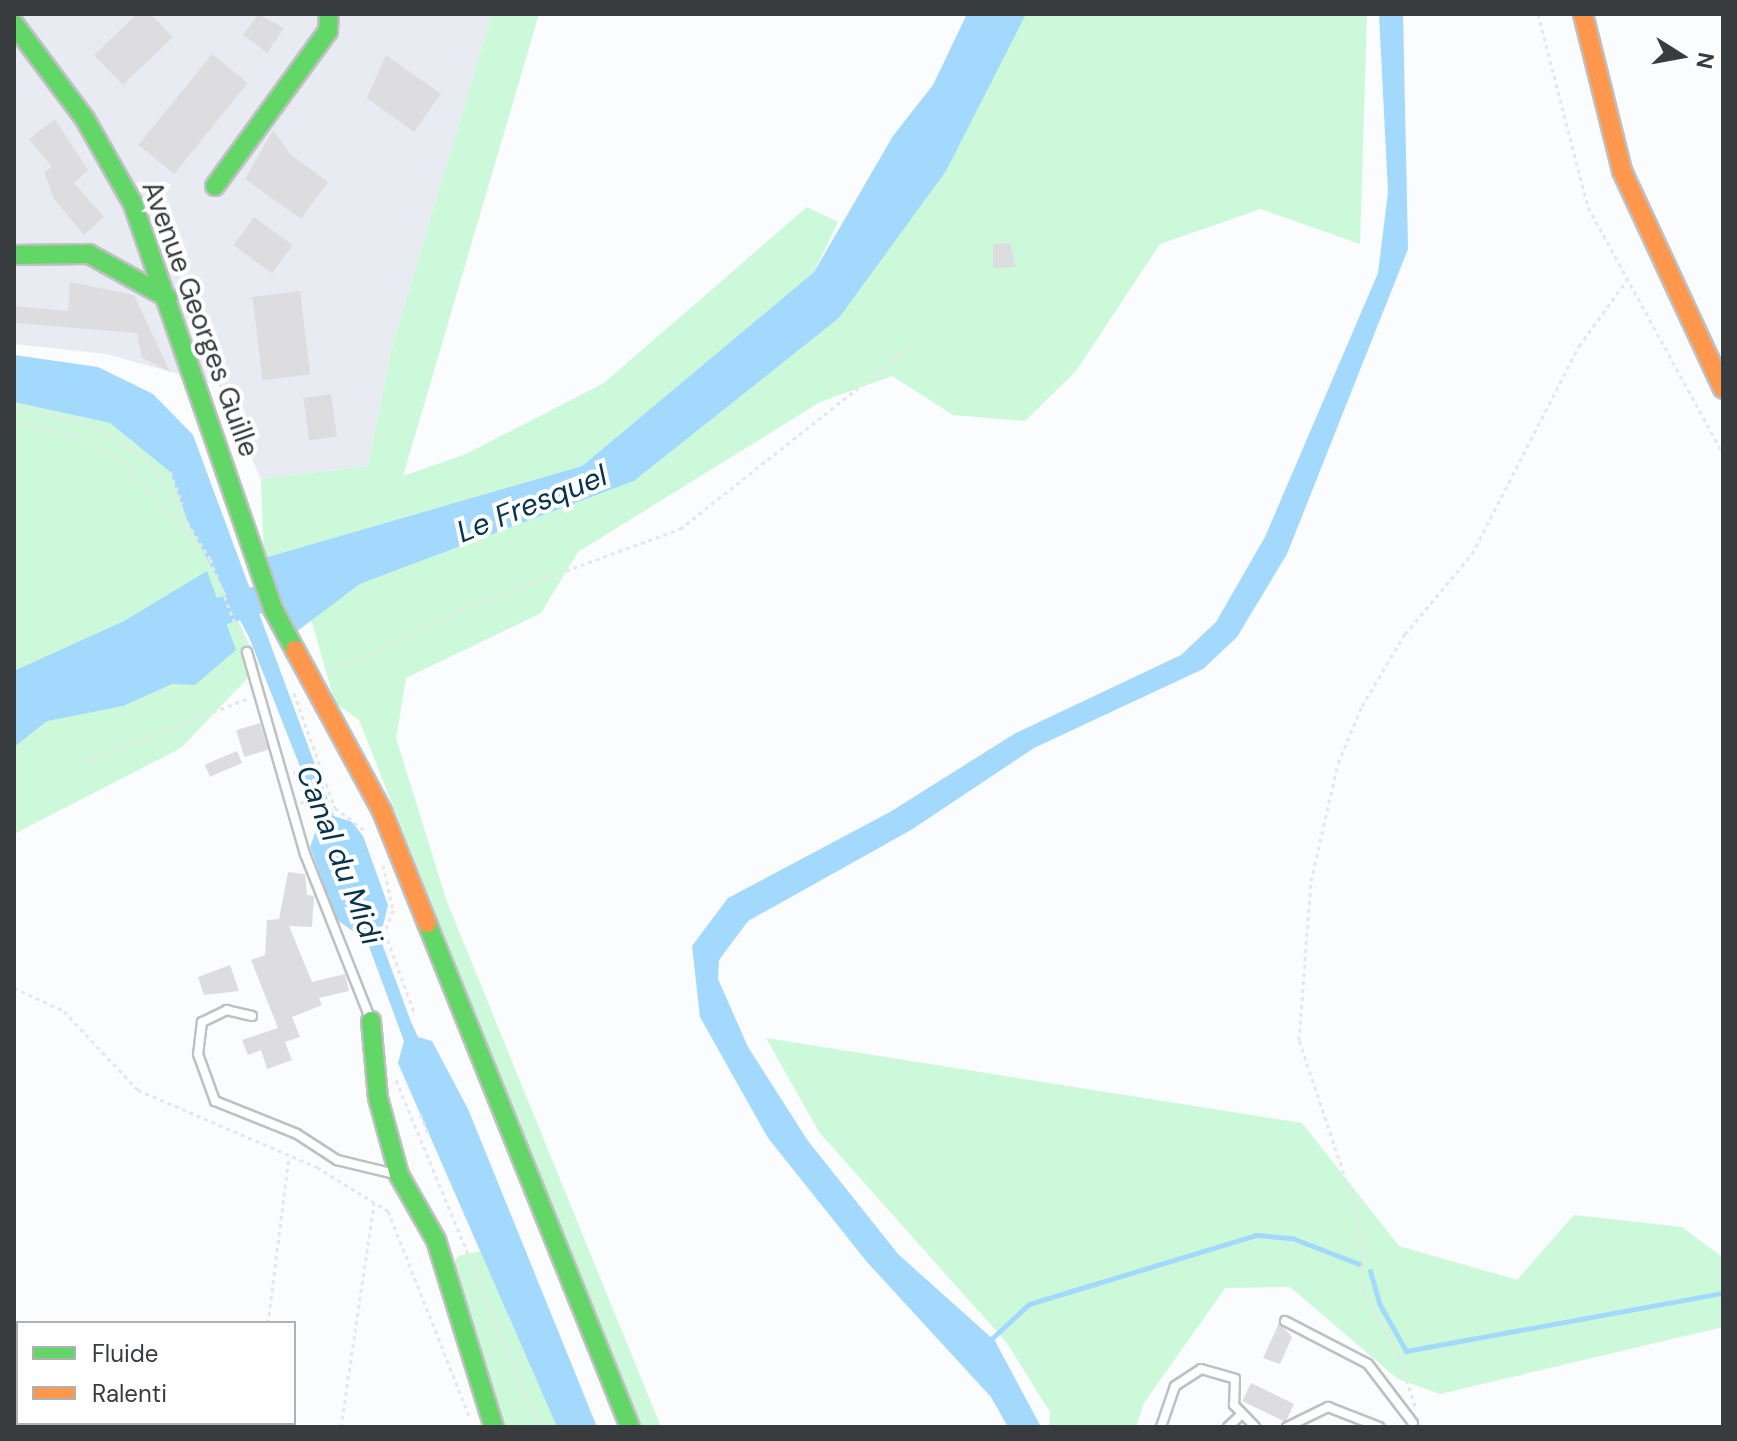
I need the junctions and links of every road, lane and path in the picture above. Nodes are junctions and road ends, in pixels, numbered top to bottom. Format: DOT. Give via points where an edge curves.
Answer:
graph roads {
  1 [pos="329,14"];
  2 [pos="1538,14"];
  3 [pos="1583,14"];
  4 [pos="14,24"];
  5 [pos="215,186"];
  6 [pos="14,255"];
  7 [pos="1627,280"];
  8 [pos="168,298"];
  9 [pos="910,347"];
  10 [pos="1723,389"];
  11 [pos="14,408"];
  12 [pos="14,423"];
  13 [pos="1723,454"];
  14 [pos="170,472"];
  15 [pos="182,504"];
  16 [pos="204,552"];
  17 [pos="247,652"];
  18 [pos="300,682"];
  19 [pos="260,694"];
  20 [pos="290,757"];
  21 [pos="86,761"];
  22 [pos="308,800"];
  23 [pos="293,805"];
  24 [pos="334,808"];
  25 [pos="371,836"];
  26 [pos="381,853"];
  27 [pos="401,856"];
  28 [pos="379,873"];
  29 [pos="14,988"];
  30 [pos="415,1015"];
  31 [pos="252,1016"];
  32 [pos="371,1021"];
  33 [pos="390,1065"];
  34 [pos="420,1114"];
  35 [pos="428,1133"];
  36 [pos="289,1156"];
  37 [pos="399,1175"];
  38 [pos="374,1203"];
  39 [pos="268,1321"];
  40 [pos="1285,1321"];
  41 [pos="1241,1415"];
  42 [pos="1413,1423"];
  43 [pos="341,1427"];
  44 [pos="474,1427"];
  45 [pos="494,1427"];
  46 [pos="540,1427"];
  47 [pos="630,1427"];
  48 [pos="1161,1427"];
  49 [pos="1228,1427"];
  50 [pos="1255,1427"];
  51 [pos="1287,1427"];
  52 [pos="1379,1427"];
  1 -- 5 [label="main road" via="328,31"];
  2 -- 7 [label="path" via="1588,207"];
  3 -- 10 [label="main road" via="1622,171"];
  4 -- 8 [label="main road, Avenue Georges Guille" via="85,119 126,192"];
  6 -- 8 [label="main road" via="89,254"];
  7 -- 13 [label="path"];
  7 -- 42 [label="path" via="1579,346 1472,554 1405,634 1376,682 1338,763 1311,881 1297,1001 1314,1093 1359,1219 1364,1292 1417,1396"];
  8 -- 18 [label="main road, Avenue Georges Guille"];
  9 -- 18 [label="path" via="680,529 483,601"];
  11 -- 16 [label="path" via="55,412 125,441 149,461"];
  12 -- 16 [label="path" via="76,435 126,463"];
  14 -- 15 [label="path"];
  16 -- 17 [label="path"];
  17 -- 19 [label="lane"];
  18 -- 24 [label="path"];
  18 -- 27 [label="main road, Avenue Georges Guille"];
  19 -- 21 [label="path"];
  19 -- 23 [label="lane"];
  20 -- 22 [label="path"];
  22 -- 23 [label="path"];
  22 -- 24 [label="path" via="317,815"];
  23 -- 32 [label="lane" via="333,933"];
  24 -- 25 [label="path"];
  26 -- 27 [label="path" via="384,861"];
  27 -- 47 [label="main road, Avenue Georges Guille"];
  28 -- 30 [label="path" via="393,910 385,932"];
  29 -- 36 [label="path" via="64,1011 138,1090"];
  31 -- 37 [label="lane" via="227,1010 202,1022 198,1054 215,1101 297,1134 337,1160"];
  32 -- 37 [label="main road" via="378,1098"];
  33 -- 46 [label="path"];
  34 -- 35 [label="path"];
  36 -- 38 [label="path"];
  36 -- 39 [label="path"];
  37 -- 45 [label="main road" via="436,1240"];
  38 -- 43 [label="path"];
  38 -- 44 [label="path" via="388,1211"];
  40 -- 42 [label="lane" via="1368,1364"];
  41 -- 48 [label="lane" via="1235,1379 1201,1369 1175,1386"];
  41 -- 49 [label="lane"];
  41 -- 50 [label="lane"];
  51 -- 52 [label="lane" via="1328,1407"];
}
